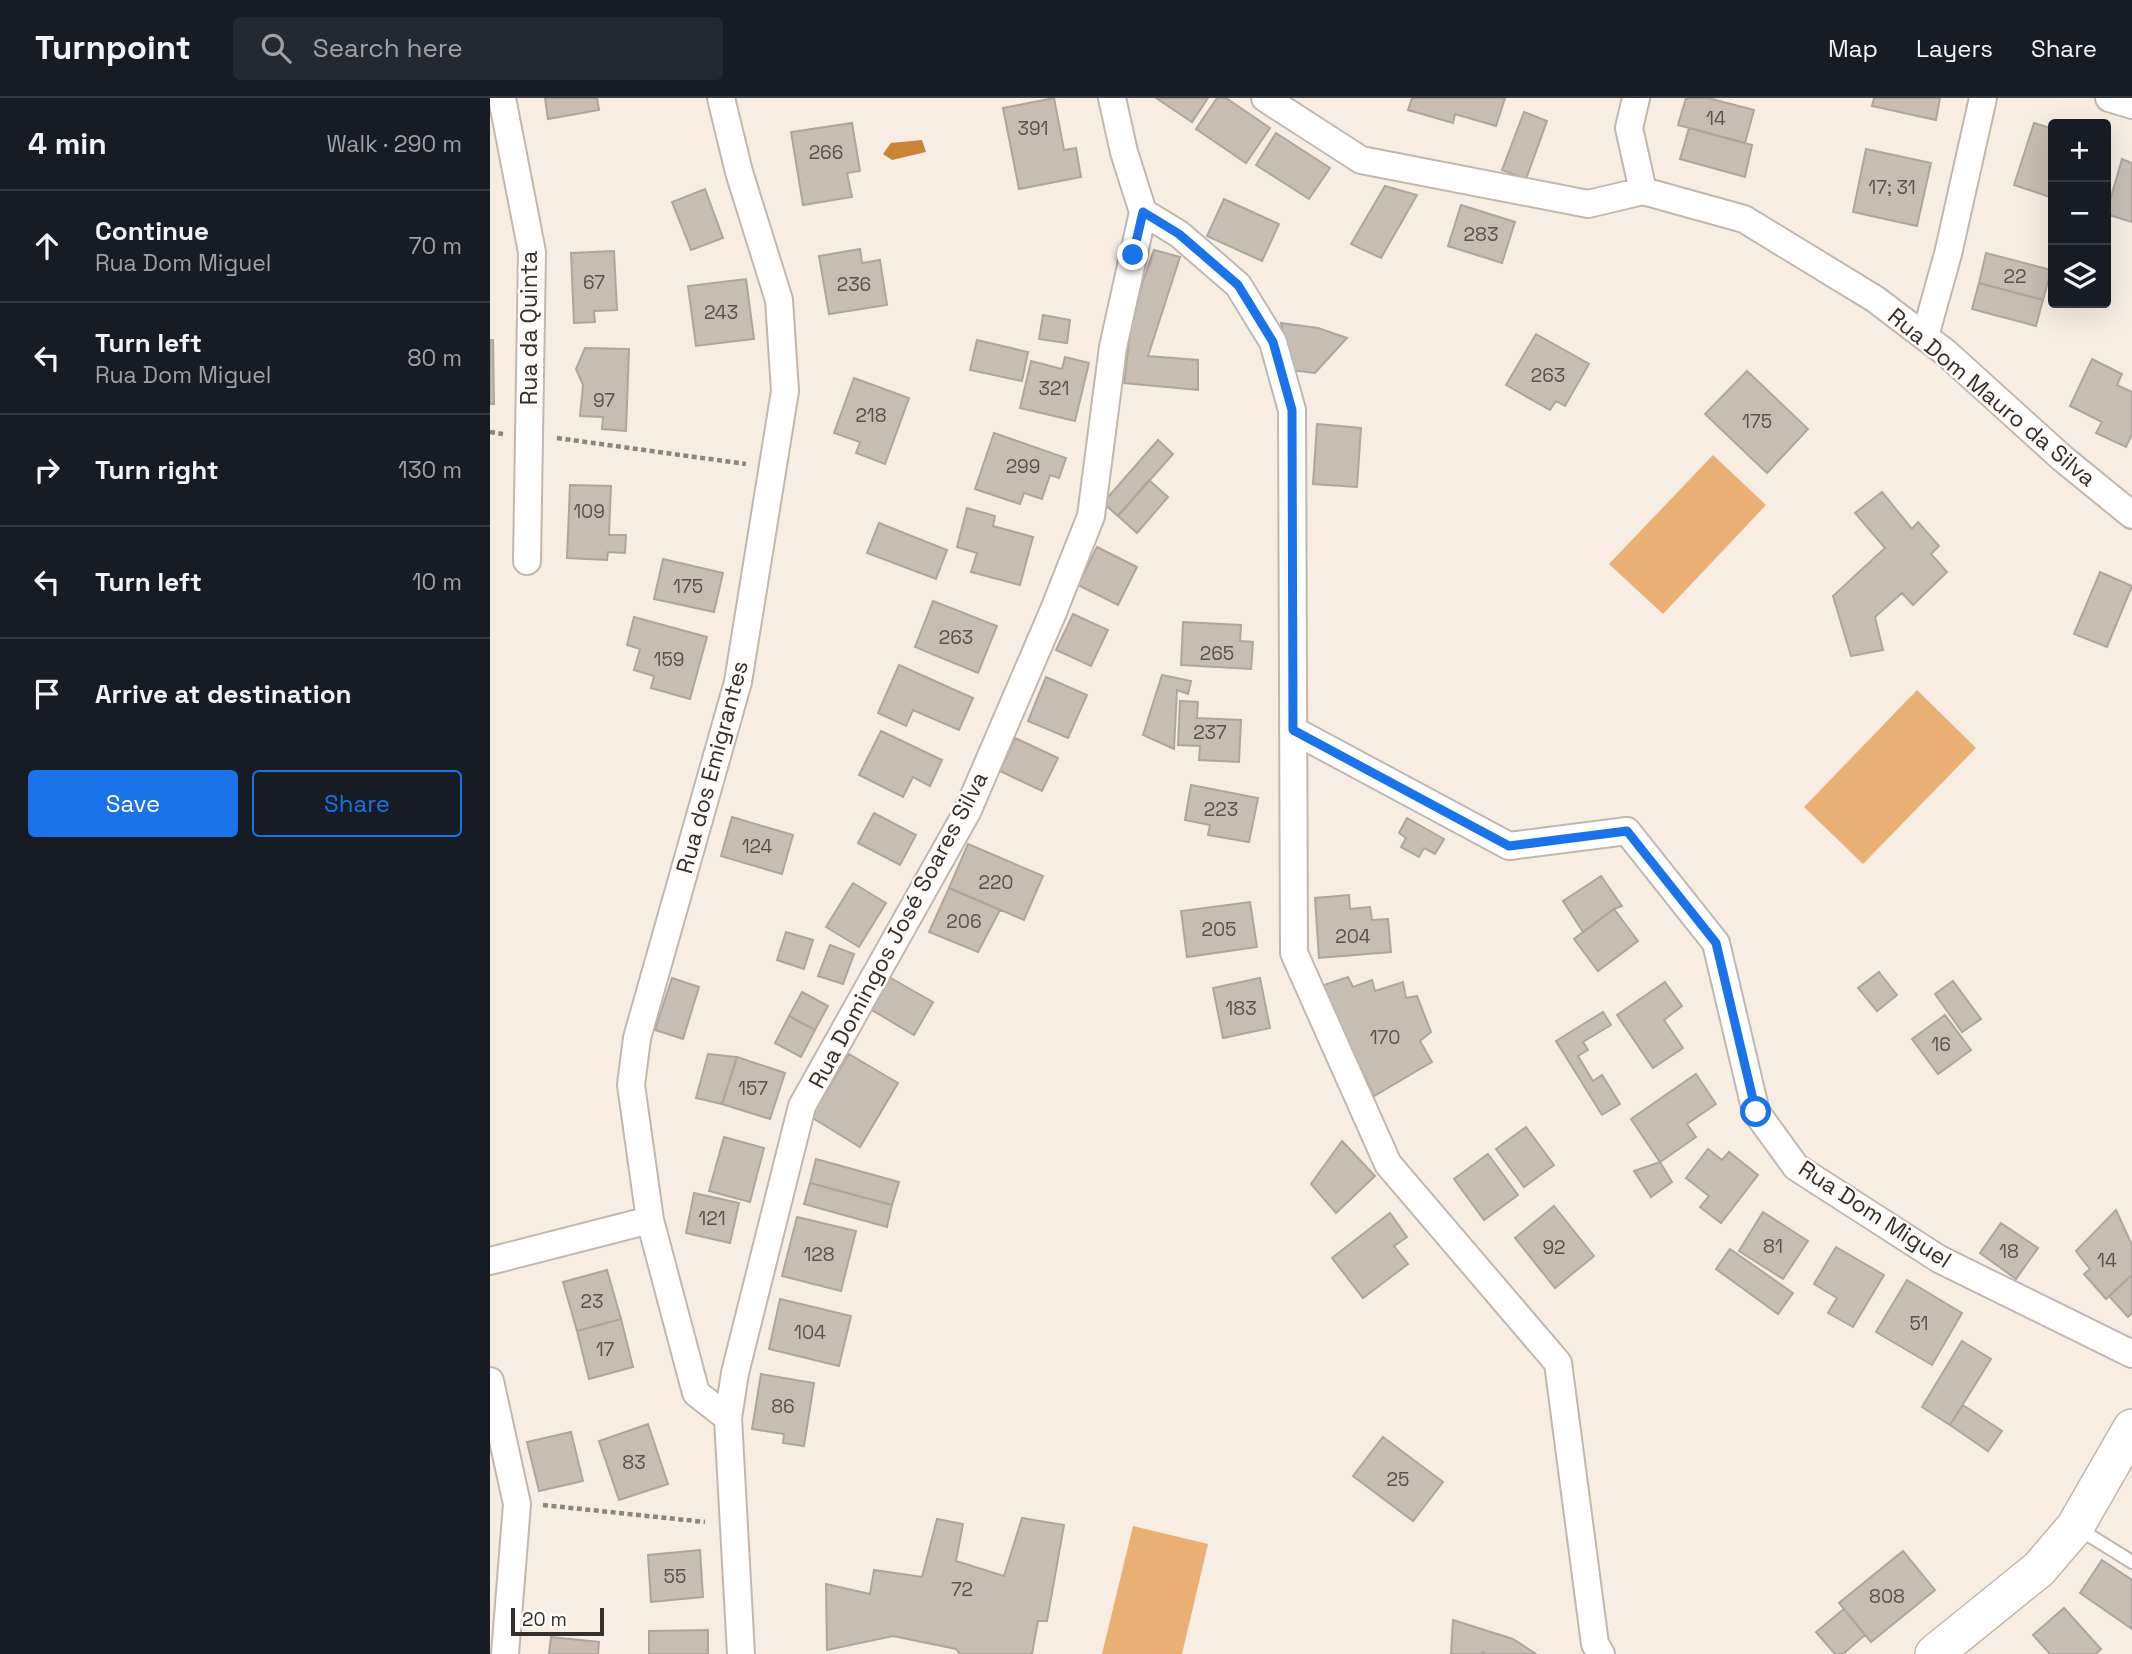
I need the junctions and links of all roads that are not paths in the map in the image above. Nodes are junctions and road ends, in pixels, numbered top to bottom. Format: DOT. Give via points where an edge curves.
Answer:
graph roads {
  1 [pos="502,98"];
  2 [pos="721,98"];
  3 [pos="1112,98"];
  4 [pos="1265,98"];
  5 [pos="1636,98"];
  6 [pos="1983,98"];
  7 [pos="2109,98"];
  8 [pos="2132,105"];
  9 [pos="1643,191"];
  10 [pos="1143,212"];
  11 [pos="1925,336"];
  12 [pos="2132,515"];
  13 [pos="527,561"];
  14 [pos="1293,730"];
  15 [pos="650,1220"];
  16 [pos="490,1261"];
  17 [pos="2132,1354"];
  18 [pos="490,1381"];
  19 [pos="729,1418"];
  20 [pos="2132,1427"];
  21 [pos="2075,1527"];
  22 [pos="2132,1562"];
  23 [pos="505,1654"];
  24 [pos="740,1654"];
  25 [pos="1601,1654"];
  26 [pos="1934,1654"];
  1 -- 13 [label="street, Rua da Quinta" via="532,252"];
  2 -- 15 [label="street, Rua dos Emigrantes" via="779,300 785,391 738,682 637,1038 631,1085"];
  3 -- 10 [label="street"];
  4 -- 9 [label="street, Rua Dom Mauro da Silva" via="1361,160 1588,204"];
  5 -- 9 [label="street" via="1629,128"];
  6 -- 11 [label="street"];
  7 -- 8 [label="street"];
  9 -- 11 [label="street, Rua Dom Mauro da Silva" via="1744,219 1875,299"];
  10 -- 14 [label="street" via="1179,234 1238,285 1273,342 1283,376 1292,410"];
  10 -- 19 [label="street, Rua Domingos José Soares Silva" via="1113,347 1091,516 967,812 802,1106 735,1373"];
  11 -- 12 [label="street, Rua Dom Mauro da Silva"];
  14 -- 17 [label="street, Rua Dom Miguel" via="1509,846 1627,831 1716,943 1756,1112 1796,1167 1939,1259"];
  14 -- 25 [label="street" via="1294,953 1388,1164 1558,1363 1595,1644"];
  15 -- 16 [label="street"];
  15 -- 19 [label="street, Rua dos Emigrantes" via="696,1393"];
  18 -- 23 [label="street" via="517,1504"];
  19 -- 24 [label="street, Rua Domingos José Soares Silva"];
  20 -- 21 [label="main road"];
  21 -- 22 [label="lane"];
  21 -- 26 [label="main road" via="2039,1569"];
}
